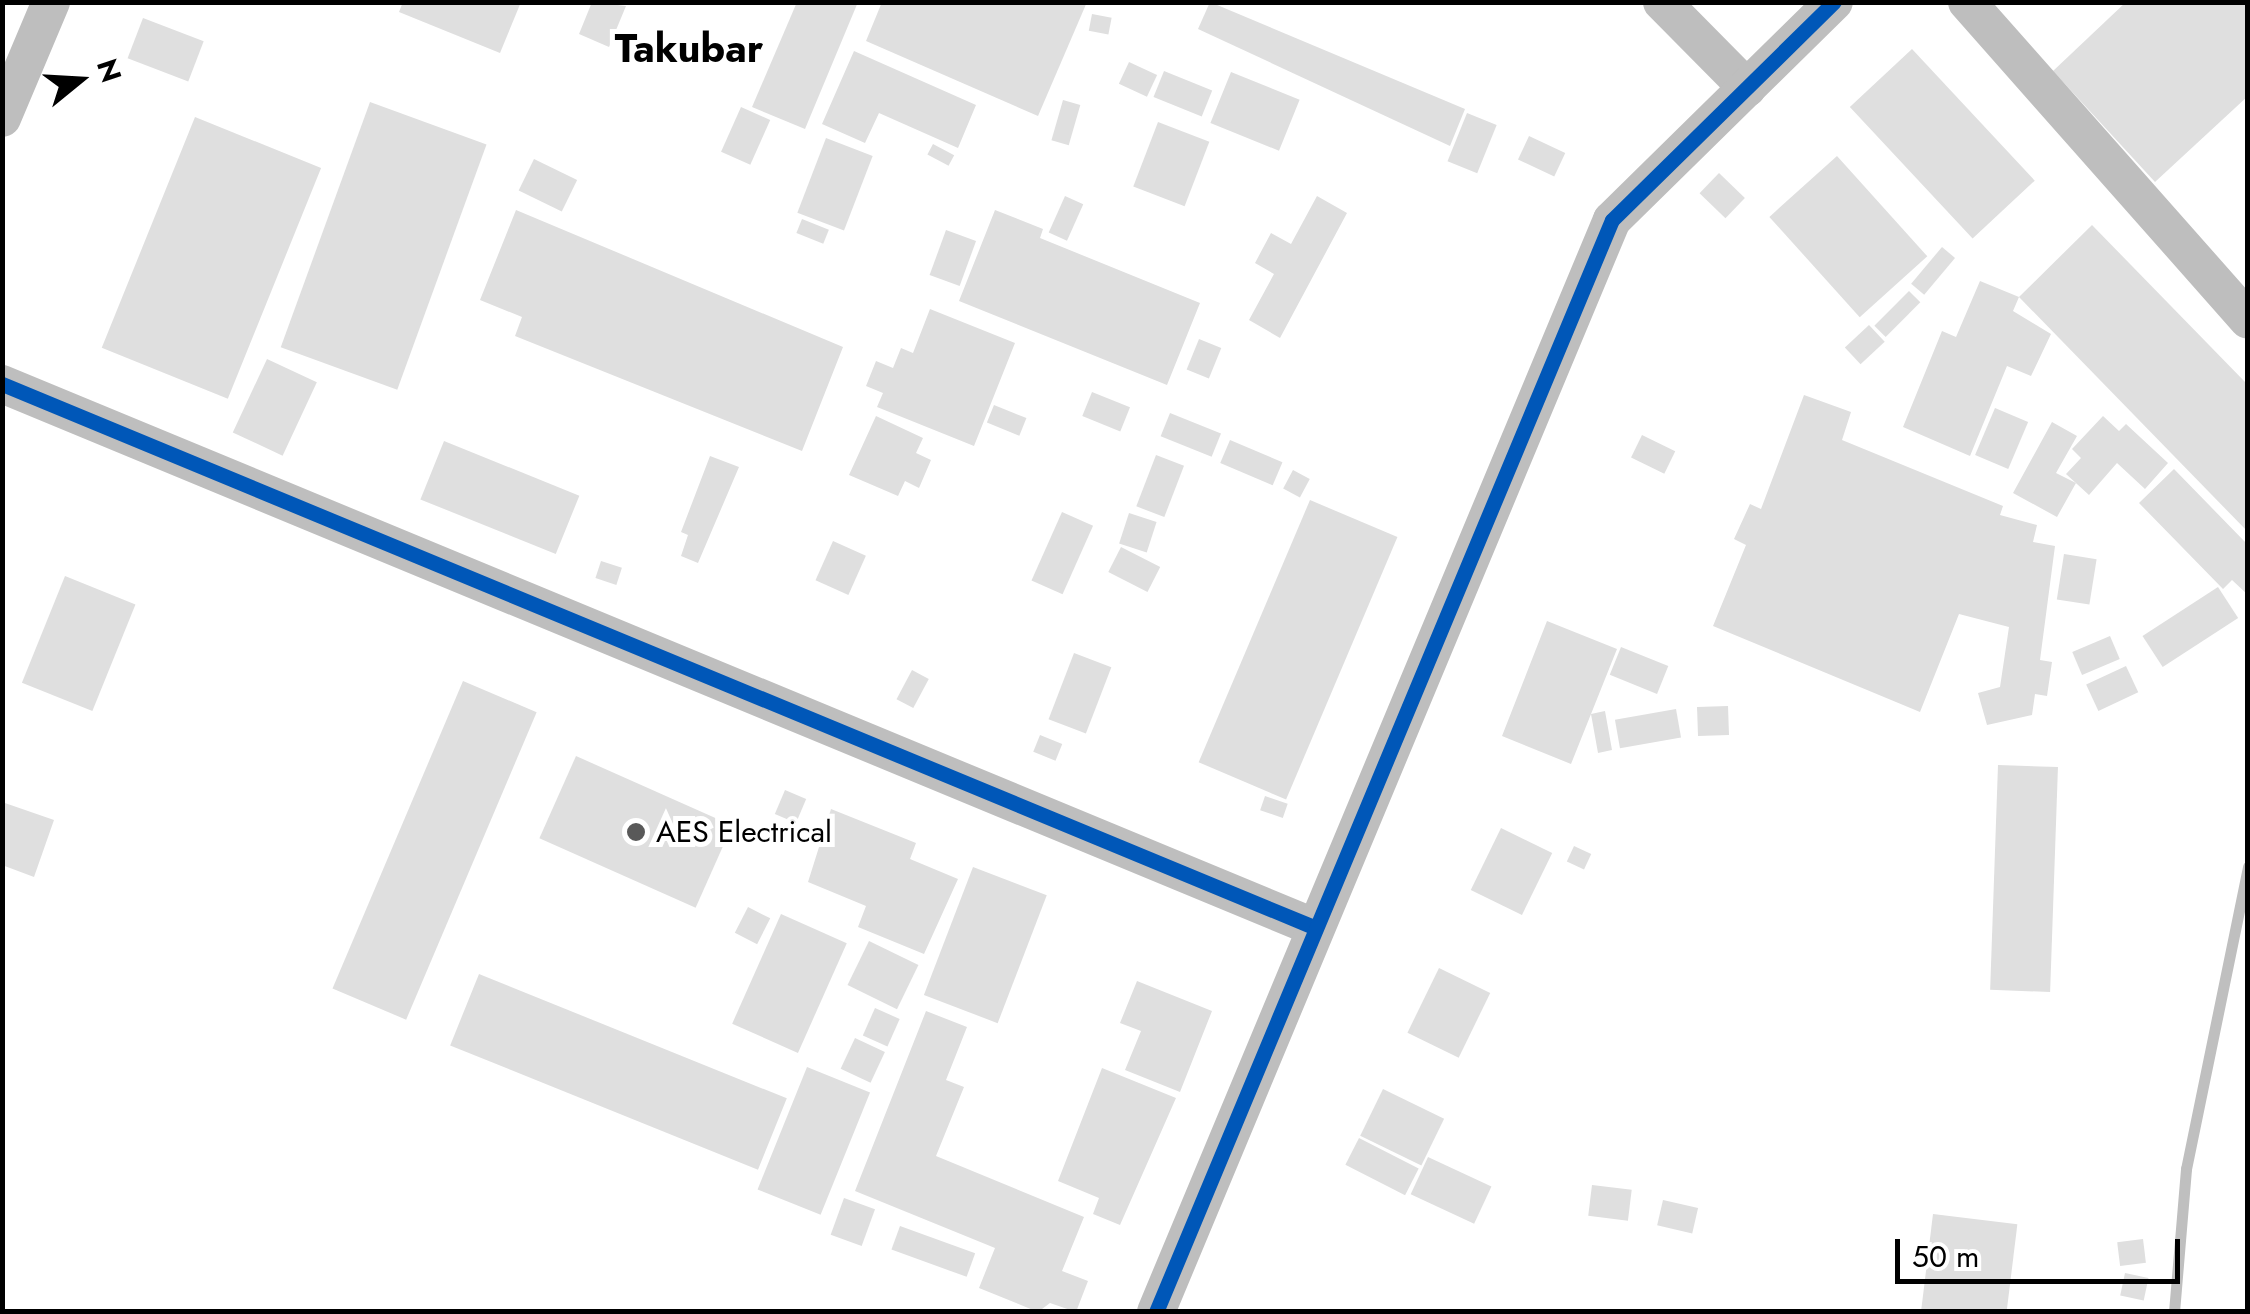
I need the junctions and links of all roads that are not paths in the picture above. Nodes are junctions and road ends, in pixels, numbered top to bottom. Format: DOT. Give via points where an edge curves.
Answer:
graph roads {
  1 [pos="51,2"];
  2 [pos="1662,2"];
  3 [pos="1834,2"];
  4 [pos="1967,2"];
  5 [pos="1746,88"];
  6 [pos="2,118"];
  7 [pos="2248,320"];
  8 [pos="2,384"];
  9 [pos="1311,926"];
  10 [pos="1156,1312"];
  1 -- 6 [label="street"];
  2 -- 5 [label="street"];
  3 -- 5 [label="street"];
  4 -- 7 [label="street"];
  5 -- 9 [label="street" via="1612,220"];
  8 -- 9 [label="street"];
  9 -- 10 [label="street"];
}
